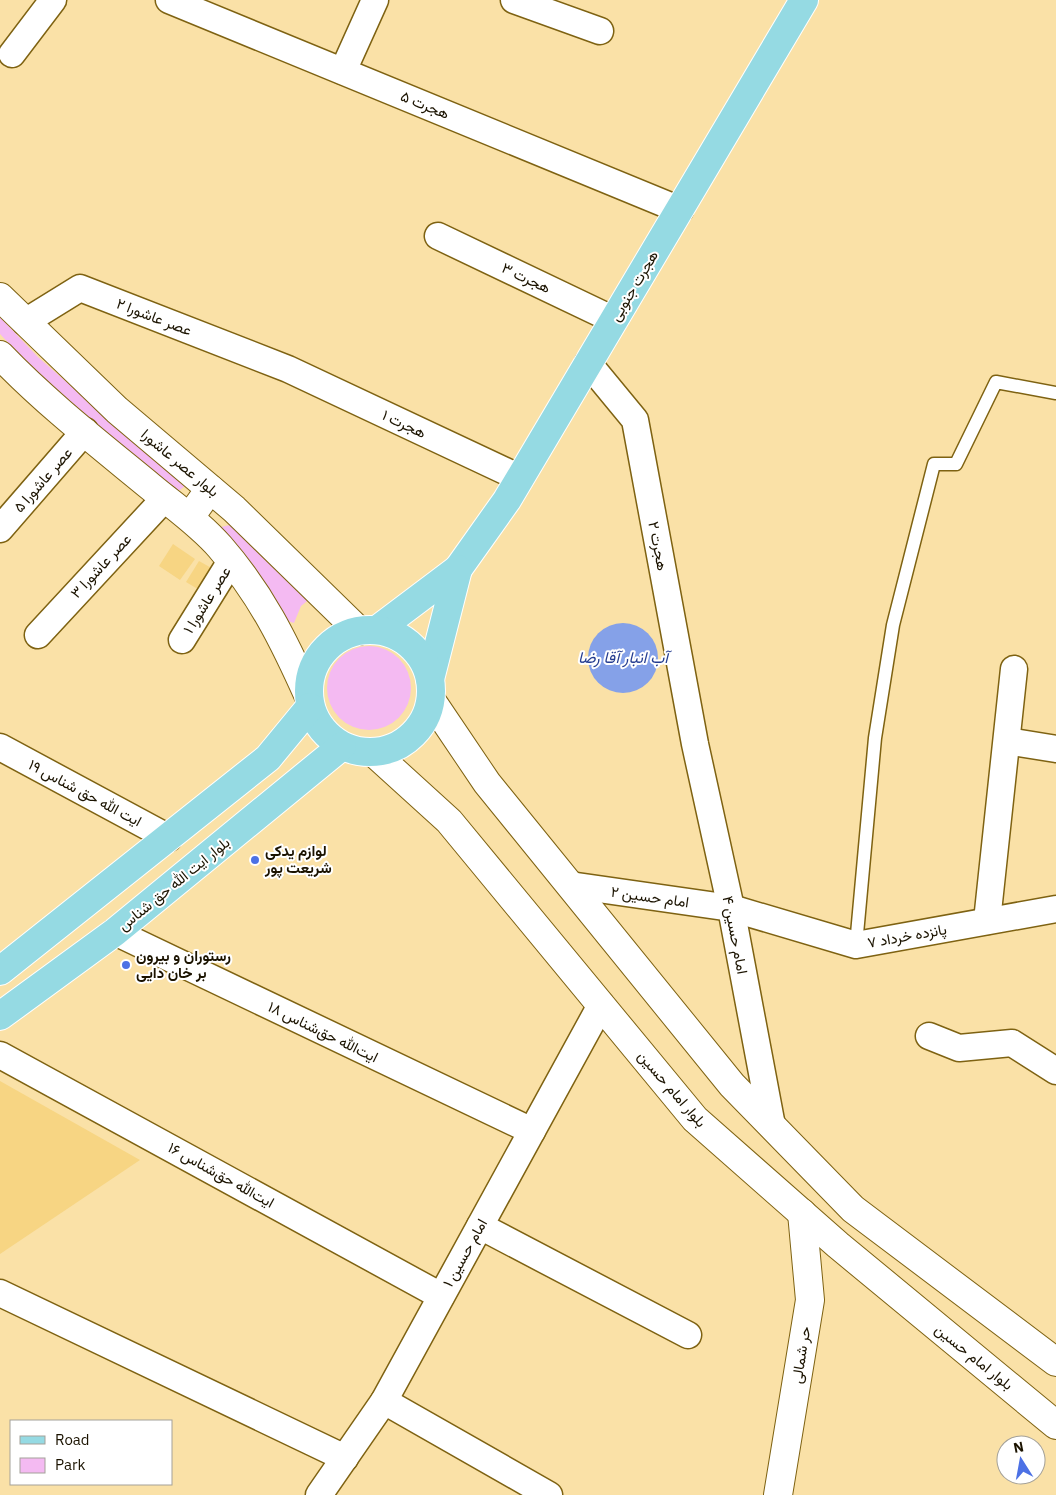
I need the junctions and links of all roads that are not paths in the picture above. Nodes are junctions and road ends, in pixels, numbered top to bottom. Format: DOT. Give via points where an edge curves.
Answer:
graph roads {
  1 [pos="53,0"];
  2 [pos="170,0"];
  3 [pos="375,0"];
  4 [pos="514,0"];
  5 [pos="804,0"];
  6 [pos="600,31"];
  7 [pos="12,54"];
  8 [pos="343,71"];
  9 [pos="680,210"];
  10 [pos="438,236"];
  11 [pos="0,297"];
  12 [pos="614,320"];
  13 [pos="25,322"];
  14 [pos="0,355"];
  15 [pos="588,364"];
  16 [pos="288,369"];
  17 [pos="1056,394"];
  18 [pos="85,431"];
  19 [pos="520,478"];
  20 [pos="210,489"];
  21 [pos="165,498"];
  22 [pos="190,517"];
  23 [pos="0,529"];
  24 [pos="231,561"];
  25 [pos="458,569"];
  26 [pos="368,630"];
  27 [pos="38,635"];
  28 [pos="182,640"];
  29 [pos="1014,670"];
  30 [pos="430,690"];
  31 [pos="309,702"];
  32 [pos="1006,742"];
  33 [pos="695,744"];
  34 [pos="342,746"];
  35 [pos="0,747"];
  36 [pos="1056,749"];
  37 [pos="373,752"];
  38 [pos="169,838"];
  39 [pos="570,885"];
  40 [pos="731,908"];
  41 [pos="1056,908"];
  42 [pos="987,921"];
  43 [pos="115,932"];
  44 [pos="856,945"];
  45 [pos="0,971"];
  46 [pos="601,1005"];
  47 [pos="0,1016"];
  48 [pos="929,1036"];
  49 [pos="0,1055"];
  50 [pos="1056,1071"];
  51 [pos="772,1126"];
  52 [pos="532,1131"];
  53 [pos="802,1214"];
  54 [pos="480,1226"];
  55 [pos="0,1293"];
  56 [pos="441,1296"];
  57 [pos="688,1335"];
  58 [pos="1056,1362"];
  59 [pos="384,1401"];
  60 [pos="1056,1425"];
  61 [pos="345,1458"];
  62 [pos="319,1495"];
  63 [pos="549,1495"];
  64 [pos="778,1495"];
  1 -- 7 [label="street"];
  2 -- 8 [label="street, هجرت ۵"];
  3 -- 8 [label="street"];
  4 -- 6 [label="street"];
  5 -- 9 [label="main road, هجرت جنوبی"];
  8 -- 9 [label="street, هجرت ۵"];
  9 -- 12 [label="main road, هجرت جنوبی"];
  10 -- 12 [label="street, هجرت ۳"];
  11 -- 13 [label="main road, بلوار عصر عاشورا"];
  12 -- 15 [label="main road, هجرت جنوبی"];
  13 -- 16 [label="street, عصر عاشورا ۲" via="80,288"];
  13 -- 20 [label="main road, بلوار عصر عاشورا" via="117,410"];
  14 -- 18 [label="main road"];
  15 -- 19 [label="main road, هجرت جنوبی"];
  15 -- 33 [label="street, هجرت ۲" via="635,420"];
  16 -- 19 [label="street, هجرت ۱"];
  17 -- 44 [label="lane" via="996,382 956,464 934,464 893,625 875,738"];
  18 -- 21 [label="main road"];
  18 -- 23 [label="street, عصر عاشورا ۵"];
  19 -- 25 [label="main road, هجرت جنوبی"];
  20 -- 22 [label="main road"];
  20 -- 26 [label="main road, بلوار عصر عاشورا"];
  21 -- 22 [label="main road"];
  21 -- 27 [label="street, عصر عاشورا ۳"];
  22 -- 24 [label="main road"];
  24 -- 28 [label="street, عصر عاشورا ۱"];
  24 -- 31 [label="main road" via="280,631"];
  25 -- 26 [label="main road, هجرت جنوبی"];
  25 -- 30 [label="main road, هجرت جنوبی"];
  26 -- 30 [label="main road" via="395,635 410,645 423,660"];
  26 -- 31 [label="main road" via="342,636 327,647 316,661 310,678"];
  29 -- 32 [label="street"];
  30 -- 37 [label="main road" via="424,719 411,736 394,747"];
  30 -- 39 [label="main road" via="487,783"];
  31 -- 34 [label="main road" via="320,727"];
  31 -- 38 [label="main road" via="268,758"];
  32 -- 36 [label="street"];
  32 -- 42 [label="street"];
  33 -- 40 [label="street, امام حسین ۴"];
  34 -- 37 [label="main road"];
  34 -- 43 [label="main road, بلوار ایت الله حق شناس"];
  35 -- 38 [label="street, ایت الله حق شناس ۱۹"];
  37 -- 46 [label="main road, بلوار امام حسین" via="449,821"];
  38 -- 45 [label="main road"];
  39 -- 40 [label="street, امام حسین ۲"];
  39 -- 51 [label="main road" via="732,1085"];
  40 -- 44 [label="street, پانزده خرداد ۷"];
  40 -- 51 [label="street, امام حسین ۴"];
  41 -- 42 [label="street, پانزده خرداد ۷"];
  42 -- 44 [label="street, پانزده خرداد ۷"];
  43 -- 47 [label="main road, بلوار ایت الله حق شناس"];
  43 -- 52 [label="street, ایت‌الله حق‌شناس ۱۸"];
  46 -- 52 [label="street, امام حسین ۱"];
  46 -- 53 [label="main road, بلوار امام حسین" via="695,1120"];
  48 -- 50 [label="street" via="960,1048 1012,1043"];
  49 -- 56 [label="street, ایت‌الله حق‌شناس ۱۶"];
  51 -- 58 [label="main road" via="853,1209"];
  52 -- 54 [label="street, امام حسین ۱"];
  53 -- 60 [label="main road, بلوار امام حسین"];
  53 -- 64 [label="main road, حر شمالی" via="810,1300"];
  54 -- 56 [label="street, امام حسین ۱"];
  54 -- 57 [label="street"];
  55 -- 61 [label="street"];
  56 -- 59 [label="street, امام حسین ۱"];
  59 -- 61 [label="street, امام حسین ۱"];
  59 -- 63 [label="street"];
  61 -- 62 [label="street, امام حسین ۱"];
}
